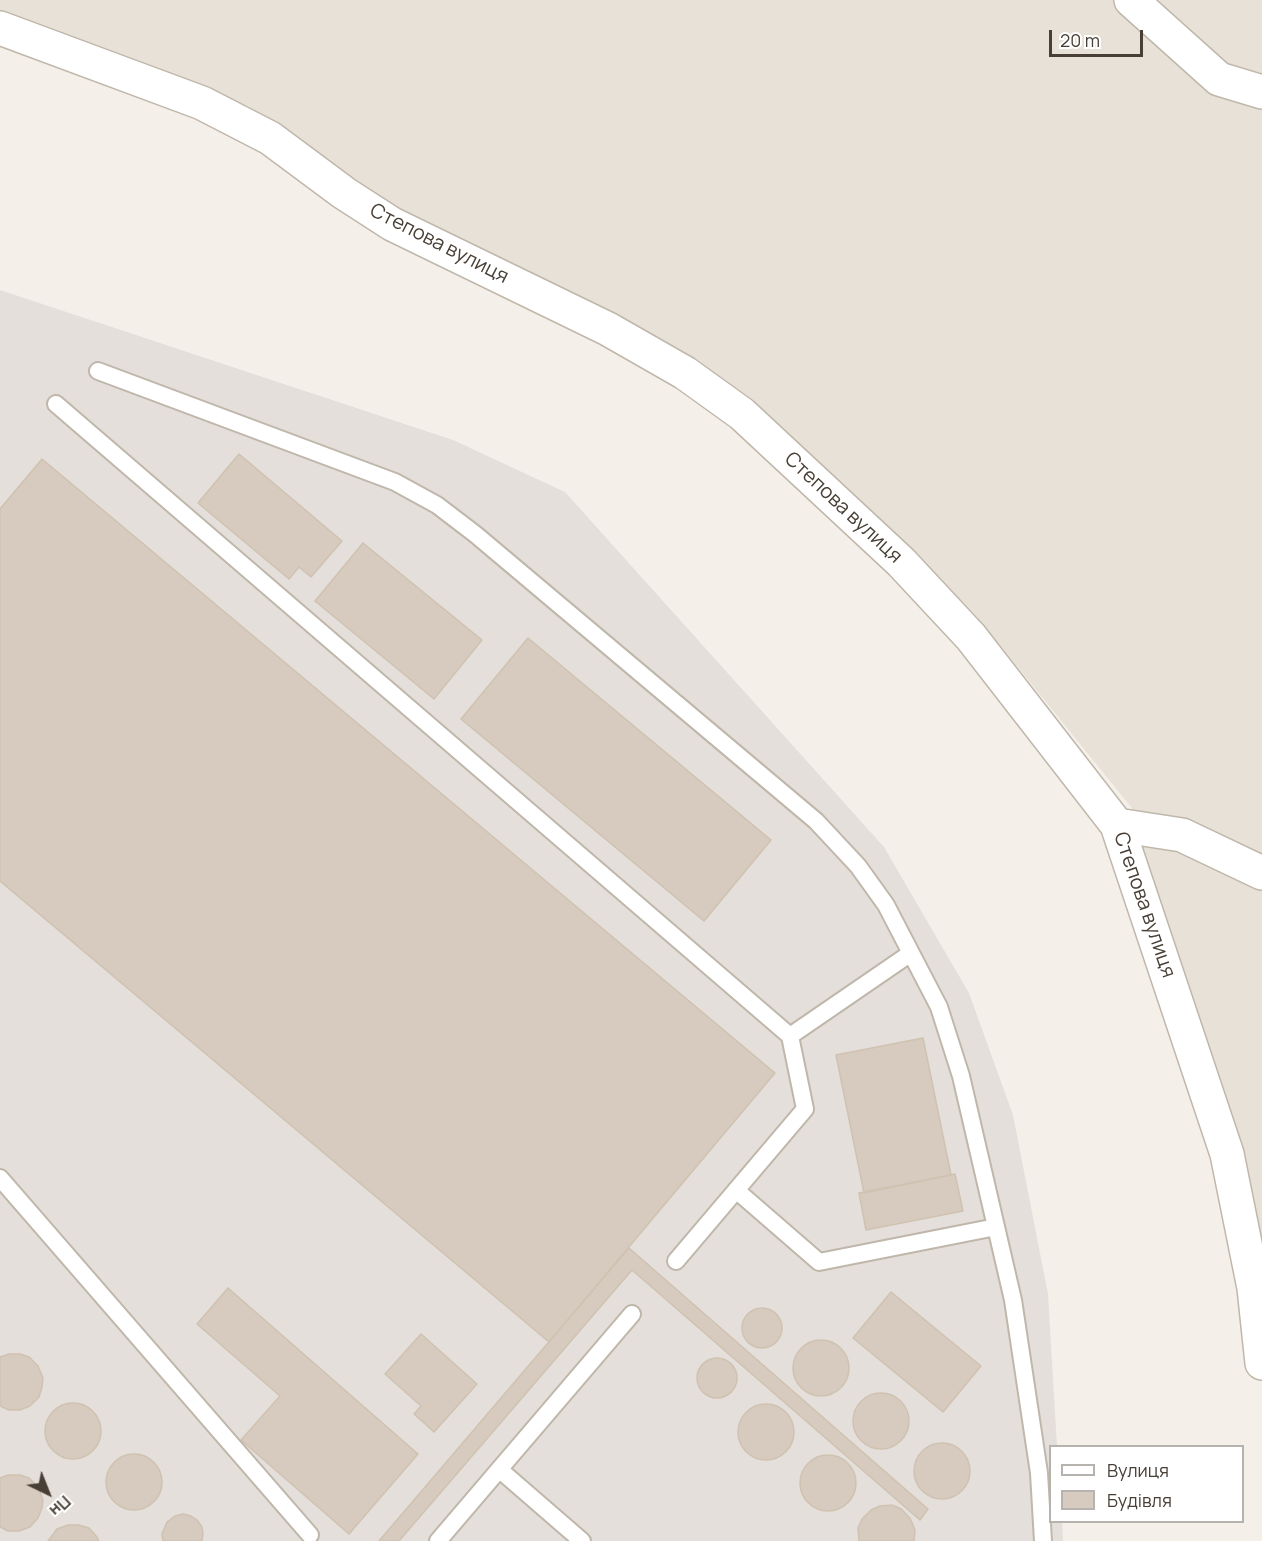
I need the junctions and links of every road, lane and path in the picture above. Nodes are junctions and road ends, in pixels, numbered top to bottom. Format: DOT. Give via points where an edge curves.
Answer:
graph roads {
  1 [pos="1131,0"];
  2 [pos="0,28"];
  3 [pos="1262,92"];
  4 [pos="98,371"];
  5 [pos="56,404"];
  6 [pos="1117,825"];
  7 [pos="1262,873"];
  8 [pos="911,953"];
  9 [pos="790,1036"];
  10 [pos="0,1178"];
  11 [pos="736,1190"];
  12 [pos="996,1227"];
  13 [pos="676,1261"];
  14 [pos="632,1314"];
  15 [pos="1262,1363"];
  16 [pos="500,1470"];
  17 [pos="310,1535"];
  18 [pos="438,1541"];
  19 [pos="582,1541"];
  20 [pos="1043,1541"];
  1 -- 3 [label="street" via="1219,79"];
  2 -- 6 [label="street, Степова вулиця" via="202,102 270,138 392,224 608,329 685,373 742,414 901,562 971,637"];
  4 -- 8 [label="lane" via="395,482 437,505 816,821 858,866 886,905"];
  5 -- 9 [label="lane"];
  6 -- 7 [label="street" via="1182,835"];
  6 -- 15 [label="street, Степова вулиця" via="1227,1154 1254,1288"];
  8 -- 9 [label="lane"];
  8 -- 12 [label="lane" via="939,1007 961,1076"];
  9 -- 11 [label="lane" via="805,1109"];
  10 -- 17 [label="lane"];
  11 -- 12 [label="lane" via="819,1262"];
  11 -- 13 [label="lane"];
  12 -- 20 [label="lane" via="1013,1300 1040,1473"];
  14 -- 16 [label="lane"];
  16 -- 18 [label="lane"];
  16 -- 19 [label="lane"];
}
